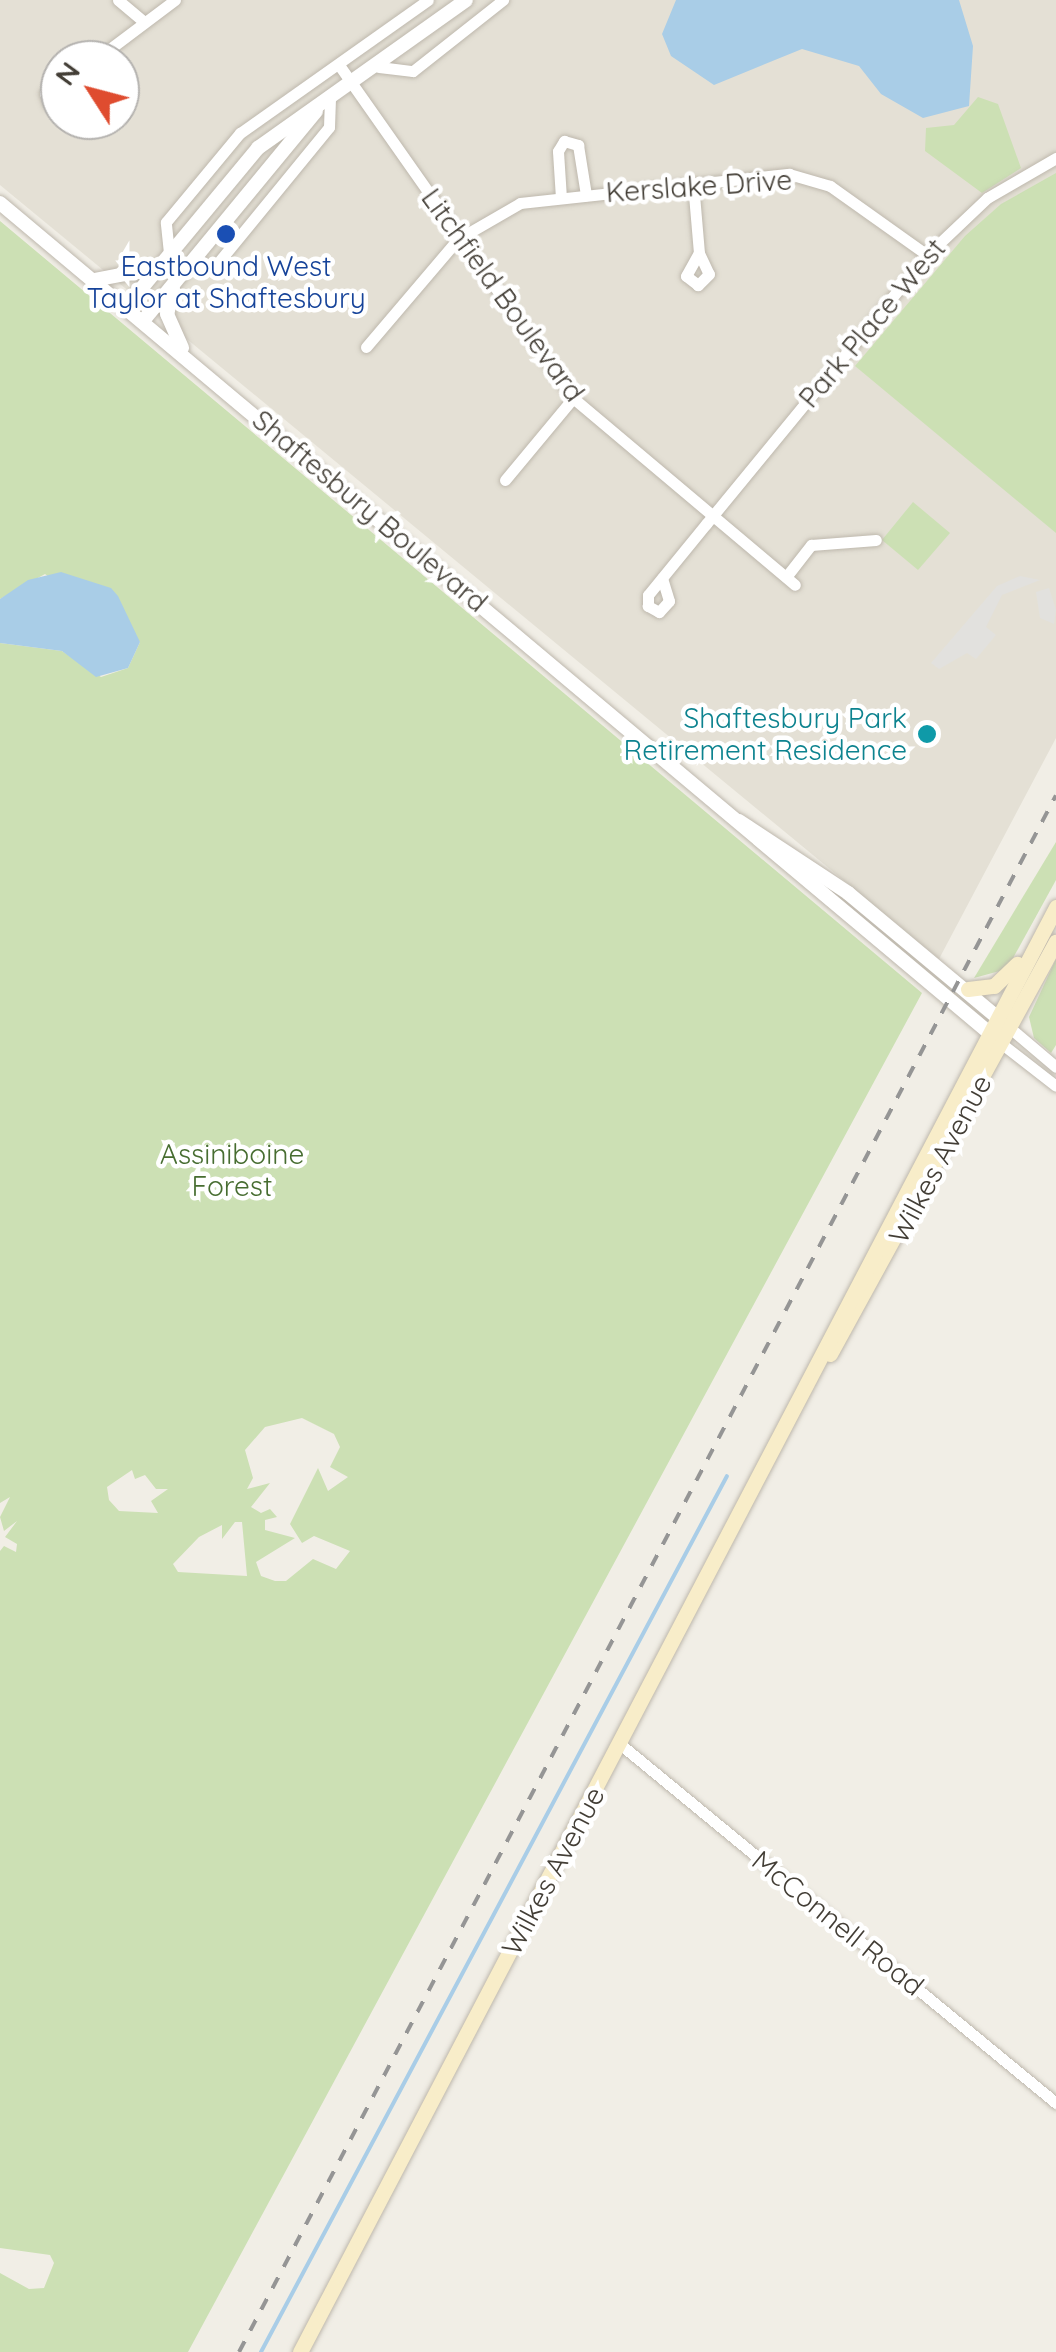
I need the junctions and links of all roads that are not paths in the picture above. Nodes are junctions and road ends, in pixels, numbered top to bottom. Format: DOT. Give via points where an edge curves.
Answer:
graph roads {
  1 [pos="118,0"];
  2 [pos="175,0"];
  3 [pos="428,0"];
  4 [pos="466,0"];
  5 [pos="503,0"];
  6 [pos="143,21"];
  7 [pos="120,40"];
  8 [pos="339,65"];
  9 [pos="380,66"];
  10 [pos="356,82"];
  11 [pos="325,103"];
  12 [pos="1056,158"];
  13 [pos="693,183"];
  14 [pos="586,195"];
  15 [pos="561,198"];
  16 [pos="0,203"];
  17 [pos="458,238"];
  18 [pos="699,252"];
  19 [pos="927,255"];
  20 [pos="164,259"];
  21 [pos="187,267"];
  22 [pos="94,280"];
  23 [pos="177,280"];
  24 [pos="126,308"];
  25 [pos="143,321"];
  26 [pos="366,347"];
  27 [pos="191,362"];
  28 [pos="573,398"];
  29 [pos="505,480"];
  30 [pos="713,516"];
  31 [pos="876,540"];
  32 [pos="662,578"];
  33 [pos="738,821"];
  34 [pos="1053,911"];
  35 [pos="1056,942"];
  36 [pos="968,989"];
  37 [pos="997,1016"];
  38 [pos="988,1032"];
  39 [pos="1006,1036"];
  40 [pos="1056,1067"];
  41 [pos="1056,1086"];
  42 [pos="806,1390"];
  43 [pos="620,1744"];
  44 [pos="1056,2102"];
  45 [pos="300,2352"];
  1 -- 6 [label="street"];
  2 -- 6 [label="street"];
  3 -- 8 [label="street"];
  4 -- 9 [label="street"];
  5 -- 9 [label="street" via="413,72"];
  6 -- 7 [label="street"];
  8 -- 10 [label="street, Litchfield Boulevard"];
  8 -- 20 [label="street" via="240,133 166,222"];
  9 -- 10 [label="street"];
  10 -- 11 [label="street"];
  10 -- 17 [label="street, Litchfield Boulevard"];
  11 -- 20 [label="street" via="258,148"];
  11 -- 21 [label="street"];
  11 -- 21 [label="street" via="329,127 217,264"];
  12 -- 19 [label="street, Park Place West" via="988,198"];
  13 -- 14 [label="street, Kerslake Drive"];
  13 -- 18 [label="street"];
  13 -- 19 [label="street, Kerslake Drive" via="789,174 830,186"];
  14 -- 15 [label="street, Kerslake Drive"];
  14 -- 15 [label="street" via="578,144 564,141 558,151"];
  15 -- 17 [label="street, Kerslake Drive" via="520,203"];
  16 -- 22 [label="street, Shaftesbury Boulevard"];
  17 -- 26 [label="street"];
  17 -- 28 [label="street, Litchfield Boulevard"];
  19 -- 30 [label="street, Park Place West"];
  20 -- 22 [label="street" via="139,276"];
  20 -- 24 [label="street"];
  21 -- 23 [label="street"];
  22 -- 24 [label="street, Shaftesbury Boulevard"];
  23 -- 25 [label="street"];
  23 -- 27 [label="street" via="167,314"];
  24 -- 25 [label="street, Shaftesbury Boulevard"];
  25 -- 27 [label="street, Shaftesbury Boulevard"];
  27 -- 33 [label="street, Shaftesbury Boulevard"];
  28 -- 29 [label="street"];
  28 -- 30 [label="street, Litchfield Boulevard"];
  30 -- 31 [label="street, Litchfield Boulevard" via="791,581 811,546"];
  30 -- 32 [label="street, Park Place West"];
  33 -- 36 [label="street, Shaftesbury Boulevard" via="832,882"];
  33 -- 38 [label="street, Shaftesbury Boulevard"];
  34 -- 36 [label="main road" via="1003,981"];
  34 -- 37 [label="main road, Wilkes Avenue"];
  35 -- 39 [label="main road, Wilkes Avenue"];
  36 -- 37 [label="street, Shaftesbury Boulevard"];
  37 -- 38 [label="main road, Wilkes Avenue"];
  37 -- 39 [label="street, Shaftesbury Boulevard"];
  38 -- 39 [label="street, Shaftesbury Boulevard"];
  38 -- 42 [label="main road, Wilkes Avenue"];
  39 -- 40 [label="street"];
  39 -- 41 [label="street"];
  39 -- 42 [label="main road, Wilkes Avenue" via="857,1313"];
  42 -- 43 [label="main road, Wilkes Avenue"];
  43 -- 44 [label="street, McConnell Road"];
  43 -- 45 [label="main road, Wilkes Avenue"];
}
